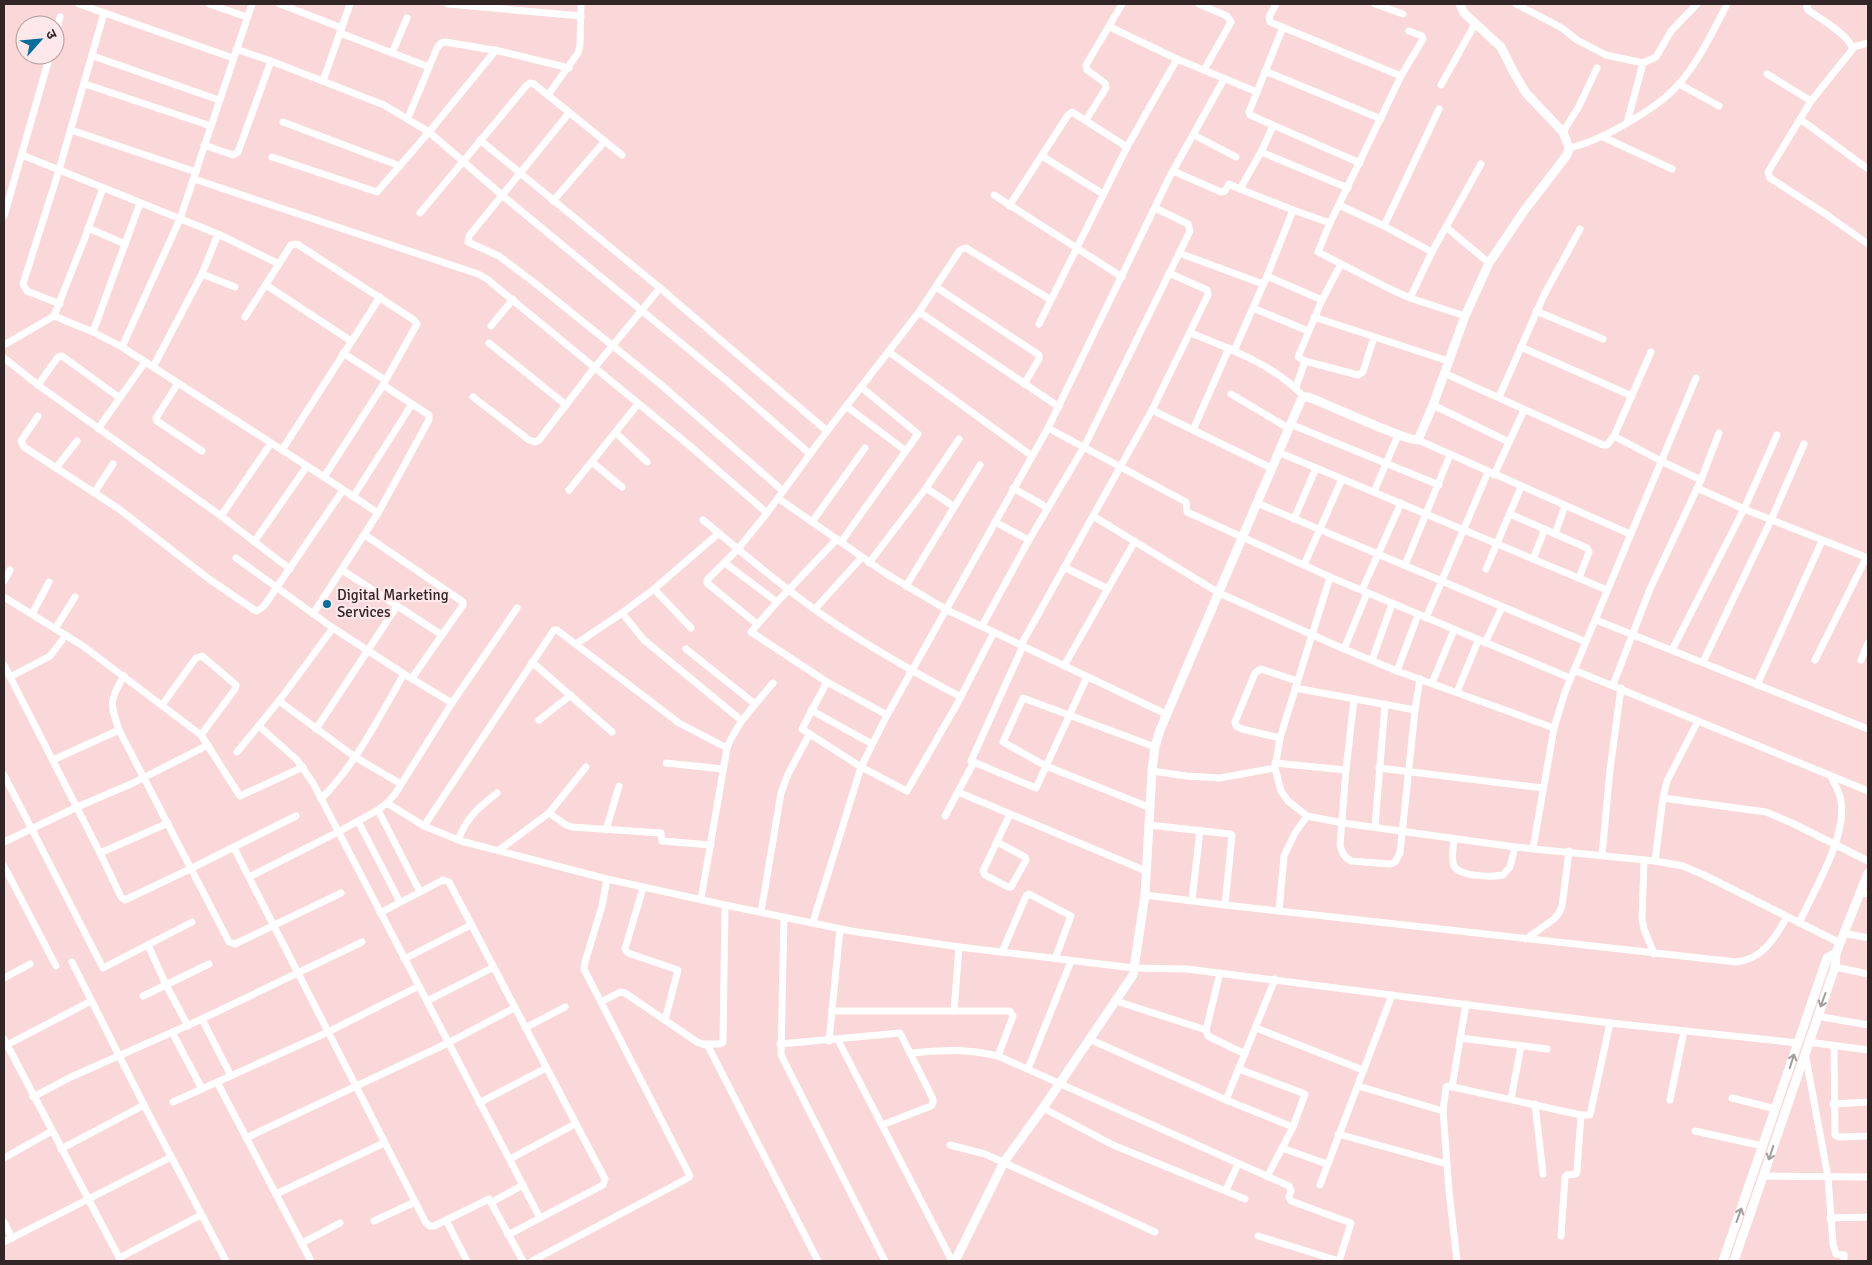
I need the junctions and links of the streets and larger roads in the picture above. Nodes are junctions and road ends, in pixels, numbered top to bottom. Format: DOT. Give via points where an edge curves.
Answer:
graph roads {
  1 [pos="79,4"];
  2 [pos="209,4"];
  3 [pos="252,4"];
  4 [pos="280,4"];
  5 [pos="350,4"];
  6 [pos="448,4"];
  7 [pos="540,4"];
  8 [pos="581,4"];
  9 [pos="1122,4"];
  10 [pos="1199,4"];
  11 [pos="1276,4"];
  12 [pos="1375,4"];
  13 [pos="1460,4"];
  14 [pos="1516,4"];
  15 [pos="1697,4"];
  16 [pos="1727,4"];
  17 [pos="1807,4"];
  18 [pos="104,13"];
  19 [pos="540,13"];
  20 [pos="1403,14"];
  21 [pos="581,16"];
  22 [pos="247,17"];
  23 [pos="407,18"];
  24 [pos="1475,24"];
  25 [pos="1110,26"];
  26 [pos="1283,27"];
  27 [pos="341,31"];
  28 [pos="1409,31"];
  29 [pos="1868,43"];
  30 [pos="1853,47"];
  31 [pos="236,49"];
  32 [pos="496,50"];
  33 [pos="392,52"];
  34 [pos="92,56"];
  35 [pos="233,58"];
  36 [pos="1177,59"];
  37 [pos="270,60"];
  38 [pos="1642,63"];
  39 [pos="47,65"];
  40 [pos="429,67"];
  41 [pos="569,68"];
  42 [pos="1597,68"];
  43 [pos="1204,70"];
  44 [pos="1265,71"];
  45 [pos="1767,74"];
  46 [pos="1401,76"];
  47 [pos="1224,79"];
  48 [pos="323,81"];
  49 [pos="85,84"];
  50 [pos="1679,84"];
  51 [pos="1441,85"];
  52 [pos="1257,92"];
  53 [pos="548,95"];
  54 [pos="219,100"];
  55 [pos="1811,101"];
  56 [pos="1719,106"];
  57 [pos="1439,108"];
  58 [pos="569,113"];
  59 [pos="408,118"];
  60 [pos="1381,119"];
  61 [pos="1800,119"];
  62 [pos="1086,120"];
  63 [pos="282,122"];
  64 [pos="1627,123"];
  65 [pos="211,126"];
  66 [pos="1273,126"];
  67 [pos="71,130"];
  68 [pos="429,132"];
  69 [pos="1563,132"];
  70 [pos="1194,135"];
  71 [pos="1603,137"];
  72 [pos="480,140"];
  73 [pos="604,142"];
  74 [pos="204,145"];
  75 [pos="1127,146"];
  76 [pos="1569,148"];
  77 [pos="1261,152"];
  78 [pos="22,155"];
  79 [pos="622,155"];
  80 [pos="1042,156"];
  81 [pos="272,157"];
  82 [pos="1236,157"];
  83 [pos="463,161"];
  84 [pos="1360,164"];
  85 [pos="1481,164"];
  86 [pos="400,166"];
  87 [pos="1672,169"];
  88 [pos="1868,169"];
  89 [pos="60,170"];
  90 [pos="1173,171"];
  91 [pos="520,174"];
  92 [pos="195,176"];
  93 [pos="103,188"];
  94 [pos="1348,188"];
  95 [pos="1240,189"];
  96 [pos="1103,194"];
  97 [pos="994,195"];
  98 [pos="502,196"];
  99 [pos="553,201"];
  100 [pos="140,203"];
  101 [pos="1340,205"];
  102 [pos="1010,206"];
  103 [pos="1155,208"];
  104 [pos="1293,210"];
  105 [pos="420,213"];
  106 [pos="4,216"];
  107 [pos="180,218"];
  108 [pos="1330,223"];
  109 [pos="1384,226"];
  110 [pos="1446,227"];
  111 [pos="88,228"];
  112 [pos="1580,230"];
  113 [pos="218,234"];
  114 [pos="125,244"];
  115 [pos="1868,244"];
  116 [pos="1077,249"];
  117 [pos="1432,252"];
  118 [pos="1179,253"];
  119 [pos="1489,263"];
  120 [pos="279,264"];
  121 [pos="1341,264"];
  122 [pos="1170,273"];
  123 [pos="202,274"];
  124 [pos="1267,276"];
  125 [pos="1122,277"];
  126 [pos="1264,284"];
  127 [pos="266,285"];
  128 [pos="235,287"];
  129 [pos="936,287"];
  130 [pos="660,288"];
  131 [pos="380,297"];
  132 [pos="1410,298"];
  133 [pos="513,299"];
  134 [pos="1051,300"];
  135 [pos="1322,300"];
  136 [pos="60,304"];
  137 [pos="1253,308"];
  138 [pos="642,310"];
  139 [pos="1536,311"];
  140 [pos="919,312"];
  141 [pos="54,316"];
  142 [pos="1465,316"];
  143 [pos="245,317"];
  144 [pos="1314,317"];
  145 [pos="1039,324"];
  146 [pos="491,326"];
  147 [pos="1308,331"];
  148 [pos="93,332"];
  149 [pos="1191,333"];
  150 [pos="1374,337"];
  151 [pos="1603,339"];
  152 [pos="351,341"];
  153 [pos="488,343"];
  154 [pos="4,345"];
  155 [pos="122,346"];
  156 [pos="612,346"];
  157 [pos="1521,347"];
  158 [pos="1231,350"];
  159 [pos="889,352"];
  160 [pos="1651,352"];
  161 [pos="343,353"];
  162 [pos="4,358"];
  163 [pos="1305,361"];
  164 [pos="144,362"];
  165 [pos="1448,362"];
  166 [pos="153,367"];
  167 [pos="595,367"];
  168 [pos="1444,372"];
  169 [pos="1696,378"];
  170 [pos="384,382"];
  171 [pos="178,383"];
  172 [pos="1024,384"];
  173 [pos="38,385"];
  174 [pos="861,387"];
  175 [pos="1296,388"];
  176 [pos="1230,394"];
  177 [pos="1632,396"];
  178 [pos="473,397"];
  179 [pos="1304,397"];
  180 [pos="120,398"];
  181 [pos="1499,398"];
  182 [pos="412,404"];
  183 [pos="638,404"];
  184 [pos="566,405"];
  185 [pos="1433,405"];
  186 [pos="846,406"];
  187 [pos="1059,407"];
  188 [pos="1152,410"];
  189 [pos="1524,410"];
  190 [pos="38,416"];
  191 [pos="1289,426"];
  192 [pos="1048,428"];
  193 [pos="98,429"];
  194 [pos="1193,430"];
  195 [pos="826,431"];
  196 [pos="616,433"];
  197 [pos="1719,433"];
  198 [pos="1398,435"];
  199 [pos="1778,435"];
  200 [pos="1614,436"];
  201 [pos="959,439"];
  202 [pos="1418,440"];
  203 [pos="77,441"];
  204 [pos="1509,442"];
  205 [pos="271,443"];
  206 [pos="1804,444"];
  207 [pos="1084,447"];
  208 [pos="865,448"];
  209 [pos="202,450"];
  210 [pos="282,450"];
  211 [pos="906,451"];
  212 [pos="1278,452"];
  213 [pos="810,454"];
  214 [pos="1450,455"];
  215 [pos="1032,456"];
  216 [pos="1661,461"];
  217 [pos="592,462"];
  218 [pos="647,462"];
  219 [pos="1386,463"];
  220 [pos="114,464"];
  221 [pos="980,465"];
  222 [pos="1120,465"];
  223 [pos="307,466"];
  224 [pos="56,468"];
  225 [pos="1271,468"];
  226 [pos="1316,468"];
  227 [pos="1491,473"];
  228 [pos="324,477"];
  229 [pos="1342,479"];
  230 [pos="1700,480"];
  231 [pos="1439,485"];
  232 [pos="622,487"];
  233 [pos="1521,487"];
  234 [pos="926,488"];
  235 [pos="1013,488"];
  236 [pos="1697,488"];
  237 [pos="343,490"];
  238 [pos="568,490"];
  239 [pos="782,491"];
  240 [pos="1374,492"];
  241 [pos="94,493"];
  242 [pos="354,497"];
  243 [pos="778,498"];
  244 [pos="1257,502"];
  245 [pos="1401,503"];
  246 [pos="954,506"];
  247 [pos="1565,506"];
  248 [pos="1048,508"];
  249 [pos="1744,509"];
  250 [pos="378,513"];
  251 [pos="767,513"];
  252 [pos="1427,514"];
  253 [pos="1510,514"];
  254 [pos="221,516"];
  255 [pos="1093,516"];
  256 [pos="1294,519"];
  257 [pos="703,520"];
  258 [pos="1770,520"];
  259 [pos="812,522"];
  260 [pos="995,522"];
  261 [pos="1544,529"];
  262 [pos="1319,530"];
  263 [pos="1463,530"];
  264 [pos="719,533"];
  265 [pos="1555,534"];
  266 [pos="1630,534"];
  267 [pos="365,535"];
  268 [pos="1242,538"];
  269 [pos="1029,540"];
  270 [pos="1135,540"];
  271 [pos="839,541"];
  272 [pos="1822,541"];
  273 [pos="254,542"];
  274 [pos="1497,544"];
  275 [pos="738,549"];
  276 [pos="1378,554"];
  277 [pos="862,557"];
  278 [pos="236,558"];
  279 [pos="1867,558"];
  280 [pos="1533,559"];
  281 [pos="725,563"];
  282 [pos="869,563"];
  283 [pos="1304,565"];
  284 [pos="1405,565"];
  285 [pos="1064,567"];
  286 [pos="290,569"];
  287 [pos="1486,569"];
  288 [pos="10,570"];
  289 [pos="342,570"];
  290 [pos="1330,577"];
  291 [pos="1579,578"];
  292 [pos="1442,581"];
  293 [pos="4,582"];
  294 [pos="49,582"];
  295 [pos="906,586"];
  296 [pos="276,588"];
  297 [pos="654,589"];
  298 [pos="789,589"];
  299 [pos="1108,589"];
  300 [pos="1606,590"];
  301 [pos="1364,592"];
  302 [pos="1219,593"];
  303 [pos="75,597"];
  304 [pos="4,598"];
  305 [pos="776,602"];
  306 [pos="1392,604"];
  307 [pos="397,606"];
  308 [pos="1502,607"];
  309 [pos="517,608"];
  310 [pos="815,609"];
  311 [pos="947,610"];
  312 [pos="622,613"];
  313 [pos="32,614"];
  314 [pos="313,614"];
  315 [pos="1418,615"];
  316 [pos="1426,618"];
  317 [pos="1596,620"];
  318 [pos="757,624"];
  319 [pos="982,626"];
  320 [pos="332,628"];
  321 [pos="691,628"];
  322 [pos="55,629"];
  323 [pos="1454,630"];
  324 [pos="994,632"];
  325 [pos="442,634"];
  326 [pos="1312,634"];
  327 [pos="1632,634"];
  328 [pos="66,635"];
  329 [pos="1481,642"];
  330 [pos="1586,642"];
  331 [pos="1868,643"];
  332 [pos="576,644"];
  333 [pos="1022,645"];
  334 [pos="686,649"];
  335 [pos="1344,649"];
  336 [pos="368,650"];
  337 [pos="1672,650"];
  338 [pos="1372,660"];
  339 [pos="1816,660"];
  340 [pos="1861,660"];
  341 [pos="532,662"];
  342 [pos="1704,662"];
  343 [pos="4,665"];
  344 [pos="1064,666"];
  345 [pos="1574,670"];
  346 [pos="913,671"];
  347 [pos="1397,671"];
  348 [pos="404,674"];
  349 [pos="124,676"];
  350 [pos="10,677"];
  351 [pos="1087,677"];
  352 [pos="412,678"];
  353 [pos="1570,678"];
  354 [pos="1420,679"];
  355 [pos="827,682"];
  356 [pos="773,683"];
  357 [pos="1432,684"];
  358 [pos="1296,685"];
  359 [pos="1613,685"];
  360 [pos="1757,685"];
  361 [pos="1622,688"];
  362 [pos="1457,692"];
  363 [pos="571,695"];
  364 [pos="960,697"];
  365 [pos="1354,699"];
  366 [pos="279,701"];
  367 [pos="452,703"];
  368 [pos="755,704"];
  369 [pos="1385,704"];
  370 [pos="162,705"];
  371 [pos="812,710"];
  372 [pos="1415,710"];
  373 [pos="1166,714"];
  374 [pos="887,715"];
  375 [pos="1069,716"];
  376 [pos="539,720"];
  377 [pos="742,720"];
  378 [pos="1698,721"];
  379 [pos="258,726"];
  380 [pos="1554,728"];
  381 [pos="316,729"];
  382 [pos="1868,729"];
  383 [pos="119,730"];
  384 [pos="612,732"];
  385 [pos="201,735"];
  386 [pos="809,735"];
  387 [pos="1280,738"];
  388 [pos="208,744"];
  389 [pos="872,744"];
  390 [pos="1155,747"];
  391 [pos="727,748"];
  392 [pos="237,752"];
  393 [pos="355,757"];
  394 [pos="53,760"];
  395 [pos="974,762"];
  396 [pos="666,763"];
  397 [pos="1275,765"];
  398 [pos="1046,766"];
  399 [pos="303,767"];
  400 [pos="586,767"];
  401 [pos="861,767"];
  402 [pos="1379,768"];
  403 [pos="723,769"];
  404 [pos="1346,770"];
  405 [pos="1152,771"];
  406 [pos="1409,771"];
  407 [pos="4,774"];
  408 [pos="1831,776"];
  409 [pos="144,777"];
  410 [pos="401,784"];
  411 [pos="619,786"];
  412 [pos="1543,788"];
  413 [pos="1868,791"];
  414 [pos="958,792"];
  415 [pos="497,793"];
  416 [pos="1663,798"];
  417 [pos="322,799"];
  418 [pos="386,803"];
  419 [pos="77,807"];
  420 [pos="1151,808"];
  421 [pos="378,810"];
  422 [pos="548,813"];
  423 [pos="1010,814"];
  424 [pos="296,816"];
  425 [pos="945,816"];
  426 [pos="1307,816"];
  427 [pos="358,821"];
  428 [pos="168,823"];
  429 [pos="1343,823"];
  430 [pos="1149,825"];
  431 [pos="424,826"];
  432 [pos="1375,827"];
  433 [pos="31,828"];
  434 [pos="606,830"];
  435 [pos="1200,830"];
  436 [pos="1402,831"];
  437 [pos="338,832"];
  438 [pos="1454,839"];
  439 [pos="458,840"];
  440 [pos="4,842"];
  441 [pos="997,842"];
  442 [pos="711,845"];
  443 [pos="1836,845"];
  444 [pos="1515,847"];
  445 [pos="234,848"];
  446 [pos="1533,848"];
  447 [pos="499,850"];
  448 [pos="1569,851"];
  449 [pos="100,853"];
  450 [pos="1602,855"];
  451 [pos="1644,860"];
  452 [pos="1655,861"];
  453 [pos="1868,861"];
  454 [pos="4,866"];
  455 [pos="190,869"];
  456 [pos="1146,871"];
  457 [pos="1868,873"];
  458 [pos="249,877"];
  459 [pos="607,879"];
  460 [pos="643,888"];
  461 [pos="420,892"];
  462 [pos="341,893"];
  463 [pos="1865,894"];
  464 [pos="1145,895"];
  465 [pos="702,899"];
  466 [pos="1192,900"];
  467 [pos="400,902"];
  468 [pos="725,905"];
  469 [pos="1225,906"];
  470 [pos="1279,911"];
  471 [pos="761,912"];
  472 [pos="380,913"];
  473 [pos="784,917"];
  474 [pos="1787,917"];
  475 [pos="192,922"];
  476 [pos="813,922"];
  477 [pos="1799,923"];
  478 [pos="274,925"];
  479 [pos="471,925"];
  480 [pos="840,929"];
  481 [pos="1844,933"];
  482 [pos="1868,938"];
  483 [pos="1526,939"];
  484 [pos="362,942"];
  485 [pos="1840,942"];
  486 [pos="148,944"];
  487 [pos="959,947"];
  488 [pos="1002,952"];
  489 [pos="1836,953"];
  490 [pos="1654,954"];
  491 [pos="404,959"];
  492 [pos="1055,959"];
  493 [pos="1070,960"];
  494 [pos="72,962"];
  495 [pos="30,964"];
  496 [pos="209,964"];
  497 [pos="56,966"];
  498 [pos="1835,966"];
  499 [pos="492,968"];
  500 [pos="1134,968"];
  501 [pos="298,972"];
  502 [pos="1220,973"];
  503 [pos="1868,974"];
  504 [pos="4,978"];
  505 [pos="1275,979"];
  506 [pos="166,985"];
  507 [pos="419,986"];
  508 [pos="1392,994"];
  509 [pos="143,996"];
  510 [pos="91,1000"];
  511 [pos="427,1001"];
  512 [pos="1116,1001"];
  513 [pos="601,1002"];
  514 [pos="1466,1004"];
  515 [pos="565,1007"];
  516 [pos="514,1008"];
  517 [pos="832,1010"];
  518 [pos="954,1011"];
  519 [pos="1817,1016"];
  520 [pos="202,1019"];
  521 [pos="665,1020"];
  522 [pos="1610,1022"];
  523 [pos="1868,1025"];
  524 [pos="188,1026"];
  525 [pos="525,1028"];
  526 [pos="1256,1028"];
  527 [pos="1206,1030"];
  528 [pos="1684,1031"];
  529 [pos="172,1032"];
  530 [pos="328,1032"];
  531 [pos="1460,1038"];
  532 [pos="838,1040"];
  533 [pos="1089,1040"];
  534 [pos="829,1041"];
  535 [pos="5,1042"];
  536 [pos="1808,1042"];
  537 [pos="448,1043"];
  538 [pos="1798,1043"];
  539 [pos="704,1044"];
  540 [pos="780,1044"];
  541 [pos="1521,1046"];
  542 [pos="1834,1046"];
  543 [pos="1547,1049"];
  544 [pos="1868,1050"];
  545 [pos="1805,1052"];
  546 [pos="910,1053"];
  547 [pos="1245,1054"];
  548 [pos="119,1056"];
  549 [pos="998,1056"];
  550 [pos="546,1068"];
  551 [pos="1028,1069"];
  552 [pos="1239,1069"];
  553 [pos="1363,1070"];
  554 [pos="231,1076"];
  555 [pos="217,1082"];
  556 [pos="1058,1084"];
  557 [pos="356,1086"];
  558 [pos="1358,1086"];
  559 [pos="1452,1087"];
  560 [pos="202,1089"];
  561 [pos="34,1097"];
  562 [pos="1732,1098"];
  563 [pos="1511,1099"];
  564 [pos="1226,1100"];
  565 [pos="1670,1100"];
  566 [pos="173,1102"];
  567 [pos="1868,1102"];
  568 [pos="479,1103"];
  569 [pos="1535,1104"];
  570 [pos="1834,1104"];
  571 [pos="144,1105"];
  572 [pos="1043,1108"];
  573 [pos="1776,1109"];
  574 [pos="1443,1111"];
  575 [pos="1581,1115"];
  576 [pos="575,1124"];
  577 [pos="882,1125"];
  578 [pos="1293,1127"];
  579 [pos="1695,1130"];
  580 [pos="52,1131"];
  581 [pos="1338,1134"];
  582 [pos="1868,1136"];
  583 [pos="246,1138"];
  584 [pos="384,1143"];
  585 [pos="950,1145"];
  586 [pos="1763,1146"];
  587 [pos="1282,1148"];
  588 [pos="61,1149"];
  589 [pos="171,1157"];
  590 [pos="4,1158"];
  591 [pos="510,1159"];
  592 [pos="1004,1162"];
  593 [pos="1238,1164"];
  594 [pos="1327,1164"];
  595 [pos="1447,1164"];
  596 [pos="1543,1174"];
  597 [pos="1764,1176"];
  598 [pos="1266,1177"];
  599 [pos="1828,1177"];
  600 [pos="1868,1177"];
  601 [pos="1320,1184"];
  602 [pos="523,1185"];
  603 [pos="1226,1190"];
  604 [pos="276,1194"];
  605 [pos="88,1199"];
  606 [pos="1245,1199"];
  607 [pos="416,1202"];
  608 [pos="492,1202"];
  609 [pos="201,1215"];
  610 [pos="1868,1217"];
  611 [pos="540,1218"];
  612 [pos="1830,1218"];
  613 [pos="446,1220"];
  614 [pos="374,1221"];
  615 [pos="4,1222"];
  616 [pos="340,1223"];
  617 [pos="1155,1232"];
  618 [pos="508,1235"];
  619 [pos="1258,1236"];
  620 [pos="1561,1236"];
  621 [pos="12,1238"];
  622 [pos="4,1242"];
  623 [pos="302,1243"];
  624 [pos="120,1260"];
  625 [pos="226,1261"];
  626 [pos="311,1261"];
  627 [pos="467,1261"];
  628 [pos="523,1261"];
  629 [pos="532,1261"];
  630 [pos="818,1261"];
  631 [pos="885,1261"];
  632 [pos="953,1261"];
  633 [pos="1339,1261"];
  634 [pos="1457,1261"];
  635 [pos="1723,1261"];
  636 [pos="1734,1261"];
  637 [pos="1844,1261"];
  1 -- 18 [label="street"];
  2 -- 22 [label="street"];
  3 -- 22 [label="street"];
  4 -- 27 [label="street"];
  5 -- 27 [label="street"];
  6 -- 19 [label="street"];
  7 -- 19 [label="street"];
  8 -- 21 [label="street"];
  9 -- 25 [label="street"];
  10 -- 43 [label="street" via="1227,16 1231,22"];
  11 -- 26 [label="street" via="1268,20"];
  12 -- 20 [label="street"];
  13 -- 24 [label="street"];
  14 -- 38 [label="street" via="1606,55"];
  15 -- 38 [label="street" via="1671,31 1656,57"];
  16 -- 50 [label="street"];
  17 -- 30 [label="street" via="1809,11"];
  18 -- 34 [label="street"];
  18 -- 35 [label="street"];
  19 -- 21 [label="street"];
  21 -- 41 [label="street" via="578,54"];
  22 -- 31 [label="street"];
  23 -- 33 [label="street"];
  24 -- 51 [label="street"];
  24 -- 69 [label="street" via="1502,47 1526,93"];
  25 -- 36 [label="street"];
  25 -- 62 [label="street" via="1086,66 1105,83 1106,88"];
  26 -- 44 [label="street"];
  26 -- 46 [label="street"];
  27 -- 33 [label="street"];
  27 -- 48 [label="street"];
  28 -- 46 [label="street" via="1424,39"];
  29 -- 30 [label="street"];
  30 -- 55 [label="street"];
  31 -- 35 [label="street"];
  31 -- 37 [label="street"];
  32 -- 40 [label="street" via="445,42 437,48"];
  32 -- 41 [label="street"];
  32 -- 68 [label="street"];
  33 -- 40 [label="street"];
  34 -- 49 [label="street"];
  34 -- 54 [label="street"];
  35 -- 54 [label="street"];
  36 -- 43 [label="street"];
  36 -- 75 [label="street"];
  37 -- 48 [label="street"];
  37 -- 74 [label="street" via="238,152 233,155"];
  38 -- 64 [label="street"];
  39 -- 78 [label="street"];
  40 -- 59 [label="street"];
  41 -- 53 [label="street"];
  42 -- 69 [label="street"];
  43 -- 47 [label="street"];
  44 -- 52 [label="street"];
  44 -- 60 [label="street"];
  45 -- 55 [label="street"];
  46 -- 60 [label="street"];
  47 -- 52 [label="street"];
  47 -- 70 [label="street"];
  48 -- 59 [label="street"];
  49 -- 65 [label="street"];
  49 -- 67 [label="street"];
  50 -- 56 [label="street"];
  50 -- 64 [label="street"];
  52 -- 66 [label="street" via="1250,115"];
  53 -- 58 [label="street"];
  53 -- 72 [label="street" via="534,84 528,84"];
  54 -- 65 [label="street"];
  55 -- 61 [label="street"];
  57 -- 109 [label="street"];
  58 -- 73 [label="street"];
  58 -- 91 [label="street"];
  59 -- 68 [label="street"];
  60 -- 84 [label="street"];
  61 -- 88 [label="street"];
  61 -- 115 [label="street" via="1768,175"];
  62 -- 75 [label="street"];
  62 -- 80 [label="street" via="1070,114"];
  63 -- 86 [label="street"];
  64 -- 71 [label="street"];
  65 -- 74 [label="street"];
  66 -- 77 [label="street"];
  66 -- 84 [label="street"];
  67 -- 89 [label="street"];
  67 -- 92 [label="street"];
  68 -- 83 [label="street"];
  68 -- 86 [label="street"];
  69 -- 76 [label="street"];
  70 -- 82 [label="street"];
  70 -- 90 [label="street"];
  71 -- 76 [label="street"];
  71 -- 87 [label="street"];
  72 -- 83 [label="street"];
  72 -- 91 [label="street"];
  73 -- 79 [label="street"];
  73 -- 99 [label="street"];
  74 -- 92 [label="street"];
  75 -- 96 [label="street"];
  76 -- 119 [label="street"];
  77 -- 94 [label="street"];
  77 -- 95 [label="street"];
  78 -- 89 [label="street"];
  78 -- 106 [label="street"];
  80 -- 96 [label="street"];
  80 -- 102 [label="street"];
  81 -- 86 [label="street" via="377,192"];
  83 -- 98 [label="street"];
  83 -- 105 [label="street"];
  84 -- 94 [label="street"];
  85 -- 110 [label="street"];
  89 -- 93 [label="street"];
  89 -- 136 [label="street" via="23,284 27,292"];
  90 -- 95 [label="street" via="1221,192 1229,184"];
  90 -- 103 [label="street"];
  91 -- 98 [label="street"];
  91 -- 99 [label="street"];
  92 -- 107 [label="street"];
  92 -- 133 [label="street" via="478,274"];
  93 -- 100 [label="street"];
  93 -- 111 [label="street"];
  94 -- 101 [label="street"];
  95 -- 104 [label="street"];
  96 -- 116 [label="street"];
  97 -- 102 [label="street"];
  98 -- 138 [label="street"];
  98 -- 156 [label="street" via="469,236 468,242 499,256"];
  99 -- 130 [label="street"];
  100 -- 107 [label="street"];
  100 -- 114 [label="street"];
  101 -- 108 [label="street"];
  101 -- 109 [label="street"];
  102 -- 116 [label="street"];
  103 -- 118 [label="street" via="1190,227"];
  103 -- 125 [label="street"];
  104 -- 108 [label="street"];
  104 -- 124 [label="street"];
  107 -- 113 [label="street"];
  107 -- 155 [label="street"];
  108 -- 121 [label="street" via="1318,252"];
  109 -- 117 [label="street"];
  110 -- 117 [label="street"];
  110 -- 119 [label="street"];
  111 -- 114 [label="street"];
  111 -- 136 [label="street"];
  112 -- 139 [label="street"];
  113 -- 120 [label="street"];
  113 -- 123 [label="street"];
  114 -- 148 [label="street"];
  116 -- 125 [label="street"];
  116 -- 134 [label="street"];
  117 -- 132 [label="street"];
  118 -- 122 [label="street"];
  118 -- 126 [label="street"];
  119 -- 142 [label="street"];
  120 -- 127 [label="street"];
  120 -- 131 [label="street" via="291,246 297,244"];
  121 -- 132 [label="street"];
  121 -- 135 [label="street"];
  122 -- 149 [label="street" via="1209,292"];
  122 -- 207 [label="street"];
  123 -- 128 [label="street"];
  123 -- 166 [label="street"];
  124 -- 126 [label="street"];
  124 -- 135 [label="street"];
  125 -- 187 [label="street"];
  126 -- 137 [label="street"];
  127 -- 143 [label="street"];
  127 -- 152 [label="street"];
  129 -- 134 [label="street" via="960,250 966,248"];
  129 -- 140 [label="street"];
  129 -- 172 [label="street" via="1039,355"];
  130 -- 138 [label="street"];
  130 -- 195 [label="street"];
  131 -- 152 [label="street"];
  131 -- 170 [label="street" via="418,324"];
  132 -- 142 [label="street"];
  133 -- 146 [label="street"];
  133 -- 167 [label="street"];
  134 -- 145 [label="street"];
  135 -- 144 [label="street"];
  136 -- 141 [label="street"];
  137 -- 147 [label="street"];
  137 -- 158 [label="street"];
  138 -- 156 [label="street"];
  138 -- 213 [label="street"];
  139 -- 151 [label="street"];
  139 -- 157 [label="street"];
  140 -- 159 [label="street"];
  140 -- 172 [label="street"];
  141 -- 148 [label="street"];
  141 -- 154 [label="street"];
  142 -- 165 [label="street"];
  144 -- 147 [label="street"];
  144 -- 150 [label="street"];
  147 -- 163 [label="street" via="1298,354 1300,360"];
  148 -- 155 [label="street"];
  149 -- 158 [label="street"];
  149 -- 188 [label="street"];
  150 -- 163 [label="street" via="1361,374"];
  150 -- 165 [label="street"];
  152 -- 161 [label="street"];
  153 -- 184 [label="street"];
  155 -- 164 [label="street"];
  156 -- 167 [label="street"];
  156 -- 239 [label="street"];
  157 -- 177 [label="street"];
  157 -- 181 [label="street"];
  158 -- 175 [label="street" via="1269,369"];
  158 -- 194 [label="street"];
  159 -- 174 [label="street"];
  159 -- 215 [label="street"];
  160 -- 177 [label="street"];
  161 -- 170 [label="street"];
  161 -- 210 [label="street"];
  162 -- 173 [label="street"];
  163 -- 175 [label="street"];
  164 -- 166 [label="street"];
  164 -- 180 [label="street"];
  165 -- 168 [label="street"];
  166 -- 171 [label="street"];
  167 -- 183 [label="street"];
  167 -- 184 [label="street"];
  168 -- 181 [label="street"];
  168 -- 185 [label="street"];
  169 -- 216 [label="street"];
  170 -- 182 [label="street"];
  170 -- 228 [label="street"];
  171 -- 205 [label="street"];
  171 -- 209 [label="street" via="157,421"];
  172 -- 187 [label="street"];
  173 -- 180 [label="street" via="62,356"];
  173 -- 193 [label="street"];
  174 -- 186 [label="street"];
  174 -- 211 [label="street" via="917,432 918,436"];
  175 -- 179 [label="street"];
  176 -- 191 [label="street"];
  177 -- 200 [label="street"];
  178 -- 184 [label="street" via="535,442"];
  179 -- 191 [label="street"];
  179 -- 198 [label="street"];
  180 -- 193 [label="street"];
  181 -- 189 [label="street"];
  182 -- 242 [label="street"];
  182 -- 250 [label="street" via="428,415 429,420"];
  183 -- 196 [label="street"];
  183 -- 251 [label="street"];
  185 -- 202 [label="street"];
  185 -- 204 [label="street"];
  186 -- 195 [label="street"];
  186 -- 211 [label="street"];
  187 -- 192 [label="street"];
  188 -- 194 [label="street"];
  188 -- 222 [label="street"];
  189 -- 200 [label="street" via="1603,445 1610,443"];
  189 -- 204 [label="street"];
  190 -- 224 [label="street" via="21,444"];
  191 -- 212 [label="street"];
  191 -- 219 [label="street"];
  192 -- 207 [label="street"];
  192 -- 215 [label="street"];
  193 -- 254 [label="street"];
  194 -- 225 [label="street"];
  195 -- 213 [label="street"];
  196 -- 217 [label="street"];
  196 -- 218 [label="street"];
  197 -- 230 [label="street"];
  198 -- 202 [label="street"];
  198 -- 219 [label="street"];
  199 -- 249 [label="street"];
  200 -- 216 [label="street"];
  201 -- 234 [label="street"];
  202 -- 214 [label="street"];
  203 -- 224 [label="street"];
  204 -- 227 [label="street"];
  205 -- 210 [label="street"];
  205 -- 254 [label="street"];
  206 -- 258 [label="street"];
  207 -- 222 [label="street"];
  207 -- 248 [label="street"];
  208 -- 259 [label="street"];
  210 -- 223 [label="street"];
  211 -- 271 [label="street"];
  212 -- 225 [label="street"];
  212 -- 226 [label="street"];
  213 -- 239 [label="street"];
  214 -- 227 [label="street"];
  214 -- 231 [label="street"];
  215 -- 235 [label="street"];
  216 -- 230 [label="street"];
  216 -- 266 [label="street"];
  217 -- 232 [label="street"];
  217 -- 238 [label="street"];
  219 -- 231 [label="street"];
  219 -- 240 [label="street"];
  220 -- 241 [label="street"];
  221 -- 246 [label="street"];
  222 -- 255 [label="street"];
  222 -- 268 [label="street" via="1186,502 1187,512"];
  223 -- 228 [label="street"];
  223 -- 273 [label="street"];
  224 -- 241 [label="street"];
  225 -- 244 [label="street"];
  226 -- 229 [label="street"];
  226 -- 256 [label="street"];
  227 -- 233 [label="street"];
  227 -- 263 [label="street"];
  228 -- 237 [label="street"];
  229 -- 240 [label="street"];
  229 -- 262 [label="street"];
  230 -- 236 [label="street"];
  231 -- 252 [label="street"];
  233 -- 247 [label="street"];
  233 -- 253 [label="street"];
  234 -- 246 [label="street"];
  234 -- 282 [label="street"];
  235 -- 248 [label="street"];
  235 -- 260 [label="street"];
  236 -- 249 [label="street"];
  236 -- 327 [label="street"];
  237 -- 242 [label="street"];
  237 -- 286 [label="street"];
  239 -- 243 [label="street"];
  240 -- 245 [label="street"];
  241 -- 296 [label="street" via="253,609 261,609"];
  242 -- 250 [label="street"];
  243 -- 251 [label="street"];
  243 -- 259 [label="street"];
  244 -- 256 [label="street"];
  244 -- 268 [label="street"];
  245 -- 252 [label="street"];
  245 -- 276 [label="street"];
  246 -- 295 [label="street"];
  247 -- 265 [label="street"];
  247 -- 266 [label="street"];
  248 -- 269 [label="street"];
  249 -- 258 [label="street"];
  249 -- 337 [label="street"];
  250 -- 267 [label="street"];
  251 -- 275 [label="street"];
  252 -- 263 [label="street"];
  252 -- 284 [label="street"];
  253 -- 261 [label="street"];
  253 -- 274 [label="street"];
  254 -- 273 [label="street"];
  255 -- 270 [label="street"];
  255 -- 285 [label="street"];
  256 -- 262 [label="street"];
  257 -- 264 [label="street"];
  258 -- 272 [label="street"];
  258 -- 342 [label="street"];
  259 -- 271 [label="street"];
  260 -- 269 [label="street"];
  260 -- 311 [label="street"];
  261 -- 265 [label="street"];
  261 -- 280 [label="street"];
  262 -- 276 [label="street"];
  262 -- 283 [label="street"];
  263 -- 274 [label="street"];
  263 -- 292 [label="street"];
  264 -- 275 [label="street"];
  264 -- 297 [label="street"];
  265 -- 291 [label="street" via="1589,550"];
  266 -- 300 [label="street"];
  267 -- 289 [label="street"];
  267 -- 325 [label="street" via="462,600 463,605"];
  268 -- 283 [label="street"];
  268 -- 302 [label="street"];
  269 -- 319 [label="street"];
  270 -- 299 [label="street"];
  270 -- 302 [label="street"];
  271 -- 277 [label="street"];
  271 -- 298 [label="street"];
  272 -- 279 [label="street"];
  272 -- 360 [label="street"];
  273 -- 286 [label="street"];
  274 -- 280 [label="street"];
  274 -- 287 [label="street"];
  275 -- 281 [label="street"];
  275 -- 298 [label="street"];
  276 -- 284 [label="street"];
  276 -- 301 [label="street"];
  277 -- 282 [label="street"];
  277 -- 310 [label="street"];
  278 -- 296 [label="street"];
  279 -- 339 [label="street"];
  280 -- 291 [label="street"];
  281 -- 305 [label="street"];
  281 -- 318 [label="street" via="707,583"];
  282 -- 295 [label="street"];
  283 -- 290 [label="street"];
  284 -- 292 [label="street"];
  285 -- 299 [label="street"];
  285 -- 333 [label="street"];
  286 -- 296 [label="street"];
  288 -- 293 [label="street"];
  289 -- 307 [label="street"];
  289 -- 314 [label="street"];
  290 -- 301 [label="street"];
  290 -- 326 [label="street"];
  291 -- 300 [label="street"];
  292 -- 308 [label="street"];
  292 -- 316 [label="street"];
  294 -- 313 [label="street"];
  295 -- 311 [label="street"];
  296 -- 314 [label="street"];
  297 -- 312 [label="street"];
  297 -- 321 [label="street"];
  298 -- 305 [label="street"];
  298 -- 310 [label="street"];
  299 -- 344 [label="street"];
  300 -- 317 [label="street"];
  301 -- 306 [label="street"];
  301 -- 335 [label="street"];
  302 -- 326 [label="street"];
  302 -- 373 [label="street"];
  303 -- 322 [label="street"];
  304 -- 313 [label="street"];
  305 -- 318 [label="street"];
  306 -- 315 [label="street"];
  306 -- 338 [label="street"];
  307 -- 325 [label="street"];
  307 -- 336 [label="street"];
  308 -- 329 [label="street"];
  308 -- 330 [label="street"];
  309 -- 367 [label="street"];
  310 -- 346 [label="street"];
  311 -- 319 [label="street"];
  311 -- 346 [label="street"];
  312 -- 332 [label="street"];
  312 -- 377 [label="street" via="644,640"];
  313 -- 322 [label="street"];
  314 -- 320 [label="street"];
  315 -- 316 [label="street"];
  315 -- 347 [label="street"];
  316 -- 323 [label="street"];
  317 -- 327 [label="street"];
  317 -- 330 [label="street"];
  318 -- 355 [label="street" via="751,630 752,634"];
  319 -- 324 [label="street"];
  320 -- 336 [label="street"];
  320 -- 366 [label="street"];
  322 -- 328 [label="street"];
  323 -- 329 [label="street"];
  323 -- 357 [label="street"];
  324 -- 333 [label="street"];
  324 -- 364 [label="street"];
  325 -- 352 [label="street"];
  326 -- 335 [label="street"];
  326 -- 358 [label="street"];
  327 -- 337 [label="street"];
  327 -- 359 [label="street"];
  328 -- 349 [label="street"];
  328 -- 350 [label="street" via="50,656"];
  329 -- 353 [label="street"];
  329 -- 362 [label="street"];
  330 -- 345 [label="street"];
  331 -- 340 [label="street"];
  332 -- 341 [label="street" via="554,630"];
  332 -- 391 [label="street" via="679,723"];
  333 -- 344 [label="street"];
  333 -- 395 [label="street" via="971,761"];
  334 -- 368 [label="street"];
  335 -- 338 [label="street"];
  336 -- 348 [label="street"];
  336 -- 381 [label="street"];
  337 -- 342 [label="street"];
  338 -- 347 [label="street"];
  341 -- 363 [label="street"];
  341 -- 431 [label="street"];
  342 -- 360 [label="street"];
  343 -- 350 [label="street"];
  344 -- 351 [label="street"];
  345 -- 353 [label="street"];
  345 -- 359 [label="street"];
  346 -- 364 [label="street"];
  346 -- 374 [label="street"];
  347 -- 354 [label="street"];
  348 -- 352 [label="street"];
  348 -- 393 [label="street"];
  349 -- 370 [label="street"];
  349 -- 383 [label="street" via="112,701"];
  350 -- 394 [label="street"];
  351 -- 373 [label="street"];
  351 -- 375 [label="street"];
  352 -- 367 [label="street"];
  353 -- 380 [label="street"];
  354 -- 357 [label="street"];
  354 -- 372 [label="street"];
  355 -- 371 [label="street"];
  355 -- 374 [label="street"];
  356 -- 368 [label="street"];
  357 -- 362 [label="street"];
  358 -- 365 [label="street"];
  358 -- 387 [label="street"];
  358 -- 387 [label="street" via="1258,670 1235,722 1242,729"];
  359 -- 361 [label="street"];
  360 -- 382 [label="street"];
  361 -- 378 [label="street"];
  361 -- 450 [label="street"];
  362 -- 380 [label="street"];
  363 -- 376 [label="street"];
  363 -- 384 [label="street"];
  364 -- 401 [label="street" via="907,791"];
  365 -- 369 [label="street"];
  365 -- 404 [label="street"];
  366 -- 379 [label="street"];
  366 -- 381 [label="street"];
  367 -- 410 [label="street"];
  368 -- 377 [label="street"];
  369 -- 372 [label="street"];
  369 -- 402 [label="street"];
  370 -- 385 [label="street"];
  370 -- 385 [label="street" via="196,658 202,656 236,685"];
  371 -- 386 [label="street" via="802,728"];
  371 -- 389 [label="street"];
  372 -- 406 [label="street"];
  373 -- 390 [label="street"];
  374 -- 389 [label="street"];
  375 -- 390 [label="street"];
  375 -- 398 [label="street"];
  375 -- 398 [label="street" via="1023,698 1002,742"];
  377 -- 391 [label="street"];
  378 -- 408 [label="street"];
  378 -- 416 [label="street" via="1667,781"];
  379 -- 392 [label="street"];
  379 -- 399 [label="street"];
  380 -- 412 [label="street"];
  381 -- 393 [label="street"];
  383 -- 394 [label="street"];
  383 -- 409 [label="street"];
  385 -- 388 [label="street"];
  386 -- 401 [label="street"];
  386 -- 471 [label="street" via="781,793"];
  387 -- 397 [label="street"];
  388 -- 399 [label="street" via="240,796"];
  388 -- 409 [label="street"];
  389 -- 401 [label="street"];
  390 -- 405 [label="street"];
  391 -- 403 [label="street"];
  393 -- 410 [label="street"];
  393 -- 417 [label="street"];
  394 -- 419 [label="street"];
  395 -- 398 [label="street" via="1036,788"];
  395 -- 414 [label="street"];
  396 -- 403 [label="street"];
  397 -- 404 [label="street"];
  397 -- 405 [label="street" via="1220,778"];
  397 -- 426 [label="street" via="1281,791"];
  398 -- 420 [label="street"];
  399 -- 417 [label="street"];
  400 -- 422 [label="street"];
  401 -- 476 [label="street"];
  402 -- 406 [label="street"];
  402 -- 432 [label="street"];
  403 -- 442 [label="street"];
  404 -- 429 [label="street"];
  405 -- 420 [label="street"];
  406 -- 412 [label="street"];
  406 -- 436 [label="street"];
  407 -- 433 [label="street"];
  408 -- 413 [label="street"];
  408 -- 443 [label="street" via="1841,799 1842,815"];
  409 -- 419 [label="street"];
  409 -- 428 [label="street"];
  410 -- 418 [label="street"];
  411 -- 434 [label="street"];
  412 -- 446 [label="street"];
  414 -- 423 [label="street"];
  414 -- 425 [label="street"];
  415 -- 439 [label="street" via="468,818"];
  416 -- 443 [label="street" via="1766,812"];
  416 -- 452 [label="street"];
  417 -- 437 [label="street"];
  418 -- 421 [label="street"];
  418 -- 431 [label="street"];
  419 -- 433 [label="street"];
  419 -- 449 [label="street"];
  420 -- 430 [label="street"];
  421 -- 427 [label="street"];
  421 -- 461 [label="street"];
  422 -- 434 [label="street" via="566,825"];
  422 -- 447 [label="street"];
  423 -- 441 [label="street"];
  423 -- 456 [label="street"];
  424 -- 445 [label="street"];
  426 -- 429 [label="street"];
  426 -- 470 [label="street" via="1284,856"];
  427 -- 437 [label="street"];
  427 -- 467 [label="street"];
  428 -- 449 [label="street"];
  428 -- 455 [label="street"];
  429 -- 432 [label="street"];
  429 -- 436 [label="street" via="1340,845 1345,857 1351,860 1395,862 1400,853"];
  430 -- 435 [label="street"];
  430 -- 456 [label="street"];
  431 -- 439 [label="street"];
  432 -- 436 [label="street"];
  433 -- 440 [label="street"];
  433 -- 486 [label="street" via="103,968"];
  434 -- 442 [label="street" via="661,833 662,841"];
  435 -- 466 [label="street"];
  435 -- 469 [label="street" via="1232,835"];
  436 -- 438 [label="street"];
  437 -- 458 [label="street"];
  437 -- 472 [label="street"];
  438 -- 444 [label="street"];
  438 -- 444 [label="street" via="1452,861 1455,868 1465,874 1503,875 1510,866"];
  439 -- 447 [label="street"];
  441 -- 441 [label="street" via="983,873 1011,887 1026,860"];
  442 -- 465 [label="street"];
  443 -- 453 [label="street"];
  443 -- 477 [label="street"];
  444 -- 446 [label="street"];
  445 -- 455 [label="street"];
  445 -- 458 [label="street"];
  446 -- 448 [label="street"];
  447 -- 459 [label="street"];
  448 -- 450 [label="street"];
  448 -- 483 [label="street" via="1559,913"];
  449 -- 455 [label="street" via="125,900"];
  450 -- 451 [label="street"];
  451 -- 452 [label="street"];
  451 -- 490 [label="street" via="1642,918"];
  452 -- 474 [label="street" via="1693,870"];
  454 -- 497 [label="street"];
  455 -- 478 [label="street" via="229,942 235,944"];
  456 -- 464 [label="street"];
  457 -- 463 [label="street"];
  458 -- 478 [label="street"];
  459 -- 460 [label="street"];
  459 -- 513 [label="street" via="584,968"];
  460 -- 465 [label="street"];
  460 -- 521 [label="street" via="625,949 628,953 678,970"];
  461 -- 467 [label="street"];
  461 -- 479 [label="street" via="446,880"];
  462 -- 478 [label="street"];
  463 -- 481 [label="street"];
  464 -- 466 [label="street"];
  464 -- 500 [label="street"];
  465 -- 468 [label="street"];
  466 -- 469 [label="street"];
  467 -- 472 [label="street"];
  468 -- 471 [label="street"];
  468 -- 539 [label="street" via="723,1042"];
  469 -- 470 [label="street"];
  470 -- 483 [label="street"];
  471 -- 473 [label="street"];
  472 -- 491 [label="street"];
  473 -- 476 [label="street"];
  473 -- 540 [label="street"];
  474 -- 477 [label="street"];
  474 -- 490 [label="street" via="1764,951 1745,961"];
  475 -- 486 [label="street"];
  476 -- 480 [label="street"];
  477 -- 485 [label="street"];
  478 -- 501 [label="street"];
  479 -- 491 [label="street"];
  479 -- 499 [label="street"];
  480 -- 487 [label="street"];
  480 -- 517 [label="street"];
  481 -- 482 [label="street"];
  481 -- 485 [label="street"];
  483 -- 490 [label="street"];
  484 -- 501 [label="street"];
  485 -- 489 [label="street"];
  486 -- 506 [label="street"];
  487 -- 488 [label="street"];
  487 -- 518 [label="street"];
  488 -- 492 [label="street"];
  488 -- 492 [label="street" via="1029,894 1071,916"];
  489 -- 498 [label="street"];
  489 -- 538 [label="street" via="1827,958"];
  491 -- 507 [label="street"];
  492 -- 493 [label="street"];
  493 -- 500 [label="street"];
  493 -- 551 [label="street"];
  494 -- 510 [label="street"];
  495 -- 504 [label="street"];
  496 -- 506 [label="street"];
  498 -- 503 [label="street"];
  498 -- 519 [label="street, one-way"];
  499 -- 511 [label="street"];
  499 -- 516 [label="street"];
  500 -- 502 [label="street"];
  500 -- 512 [label="street"];
  501 -- 520 [label="street"];
  501 -- 530 [label="street"];
  502 -- 505 [label="street"];
  502 -- 527 [label="street"];
  505 -- 508 [label="street"];
  505 -- 526 [label="street"];
  506 -- 509 [label="street"];
  506 -- 524 [label="street"];
  507 -- 511 [label="street"];
  507 -- 530 [label="street"];
  508 -- 514 [label="street"];
  508 -- 553 [label="street"];
  510 -- 535 [label="street"];
  510 -- 548 [label="street"];
  511 -- 537 [label="street"];
  512 -- 527 [label="street"];
  512 -- 533 [label="street"];
  513 -- 521 [label="street" via="622,992"];
  513 -- 629 [label="street" via="690,1176"];
  514 -- 522 [label="street"];
  514 -- 531 [label="street"];
  515 -- 525 [label="street"];
  516 -- 525 [label="street"];
  516 -- 537 [label="street"];
  517 -- 518 [label="street"];
  517 -- 534 [label="street"];
  518 -- 549 [label="street" via="1012,1012"];
  519 -- 523 [label="street"];
  519 -- 536 [label="street"];
  520 -- 524 [label="street"];
  520 -- 554 [label="street"];
  521 -- 539 [label="street"];
  522 -- 528 [label="street"];
  522 -- 575 [label="street" via="1592,1113"];
  524 -- 529 [label="street"];
  525 -- 550 [label="street"];
  526 -- 547 [label="street"];
  526 -- 553 [label="street"];
  527 -- 547 [label="street" via="1208,1036"];
  528 -- 538 [label="street"];
  528 -- 565 [label="street"];
  529 -- 548 [label="street"];
  529 -- 560 [label="street"];
  530 -- 554 [label="street"];
  530 -- 557 [label="street"];
  531 -- 541 [label="street"];
  531 -- 559 [label="street"];
  532 -- 534 [label="street"];
  532 -- 546 [label="street" via="897,1032"];
  532 -- 577 [label="street"];
  533 -- 556 [label="street"];
  533 -- 564 [label="street"];
  534 -- 540 [label="street"];
  535 -- 561 [label="street"];
  536 -- 542 [label="street"];
  536 -- 545 [label="street"];
  537 -- 557 [label="street"];
  537 -- 568 [label="street"];
  573 -- 538 [label="street, one-way"];
  539 -- 630 [label="street"];
  540 -- 631 [label="street" via="782,1060"];
  541 -- 543 [label="street"];
  541 -- 563 [label="street"];
  542 -- 544 [label="street"];
  542 -- 570 [label="street"];
  545 -- 597 [label="street, one-way"];
  545 -- 599 [label="street"];
  546 -- 549 [label="street" via="953,1049"];
  546 -- 577 [label="street" via="933,1103"];
  547 -- 552 [label="street"];
  548 -- 561 [label="street"];
  548 -- 571 [label="street"];
  549 -- 551 [label="street"];
  550 -- 568 [label="street"];
  550 -- 576 [label="street"];
  551 -- 556 [label="street"];
  552 -- 564 [label="street"];
  552 -- 578 [label="street" via="1305,1094"];
  553 -- 558 [label="street"];
  554 -- 555 [label="street"];
  555 -- 560 [label="street"];
  555 -- 583 [label="street"];
  556 -- 572 [label="street"];
  556 -- 593 [label="street"];
  557 -- 583 [label="street"];
  557 -- 584 [label="street"];
  558 -- 574 [label="street"];
  558 -- 581 [label="street"];
  559 -- 563 [label="street"];
  559 -- 574 [label="street" via="1446,1087"];
  560 -- 566 [label="street"];
  561 -- 580 [label="street"];
  562 -- 573 [label="street"];
  563 -- 569 [label="street"];
  564 -- 578 [label="street"];
  567 -- 570 [label="street"];
  568 -- 591 [label="street"];
  569 -- 575 [label="street"];
  569 -- 596 [label="street"];
  570 -- 582 [label="street" via="1834,1135"];
  571 -- 588 [label="street"];
  571 -- 589 [label="street"];
  572 -- 592 [label="street"];
  572 -- 603 [label="street" via="1113,1145"];
  573 -- 586 [label="street"];
  574 -- 595 [label="street"];
  575 -- 620 [label="street" via="1577,1171 1565,1177"];
  576 -- 591 [label="street"];
  576 -- 611 [label="street" via="605,1178 604,1185"];
  577 -- 632 [label="street"];
  578 -- 587 [label="street"];
  579 -- 586 [label="street"];
  580 -- 588 [label="street"];
  580 -- 590 [label="street"];
  581 -- 594 [label="street"];
  581 -- 595 [label="street"];
  583 -- 604 [label="street"];
  584 -- 604 [label="street"];
  584 -- 607 [label="street"];
  585 -- 592 [label="street"];
  635 -- 586 [label="street, one-way"];
  587 -- 594 [label="street"];
  587 -- 598 [label="street"];
  588 -- 605 [label="street"];
  589 -- 605 [label="street"];
  589 -- 609 [label="street"];
  591 -- 602 [label="street"];
  592 -- 617 [label="street"];
  592 -- 632 [label="street"];
  593 -- 598 [label="street"];
  593 -- 603 [label="street"];
  594 -- 601 [label="street"];
  595 -- 634 [label="street"];
  597 -- 599 [label="street"];
  597 -- 636 [label="street"];
  598 -- 633 [label="street" via="1290,1186 1291,1201 1351,1223"];
  599 -- 600 [label="street"];
  599 -- 612 [label="street"];
  602 -- 608 [label="street"];
  602 -- 611 [label="street"];
  603 -- 606 [label="street"];
  604 -- 623 [label="street"];
  605 -- 621 [label="street"];
  605 -- 624 [label="street"];
  607 -- 613 [label="street" via="430,1226"];
  607 -- 614 [label="street"];
  608 -- 613 [label="street" via="487,1199"];
  608 -- 618 [label="street"];
  609 -- 624 [label="street"];
  609 -- 625 [label="street"];
  610 -- 612 [label="street"];
  611 -- 618 [label="street"];
  612 -- 637 [label="street" via="1835,1251 1844,1256"];
  613 -- 627 [label="street"];
  615 -- 621 [label="street"];
  616 -- 623 [label="street"];
  618 -- 628 [label="street"];
  619 -- 633 [label="street"];
  621 -- 622 [label="street"];
  623 -- 626 [label="street"];
}
